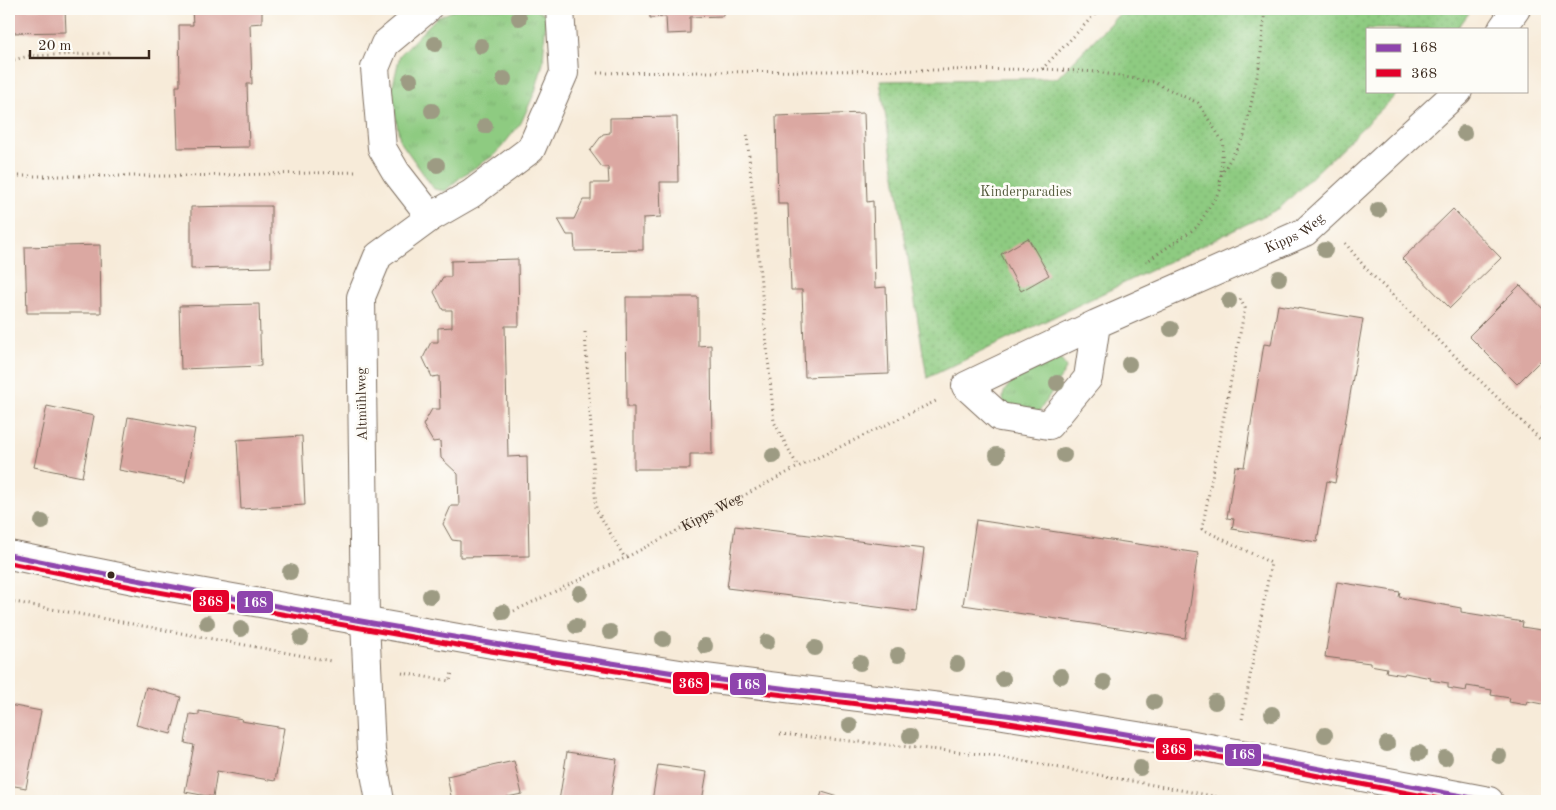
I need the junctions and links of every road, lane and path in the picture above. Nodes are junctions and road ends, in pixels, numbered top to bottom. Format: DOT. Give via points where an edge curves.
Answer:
graph roads {
  1 [pos="428,9"];
  2 [pos="560,9"];
  3 [pos="1100,9"];
  4 [pos="1265,9"];
  5 [pos="1516,9"];
  6 [pos="1503,28"];
  7 [pos="112,53"];
  8 [pos="9,61"];
  9 [pos="1042,69"];
  10 [pos="564,73"];
  11 [pos="1457,92"];
  12 [pos="747,135"];
  13 [pos="396,172"];
  14 [pos="9,176"];
  15 [pos="1221,176"];
  16 [pos="1323,216"];
  17 [pos="431,217"];
  18 [pos="1139,267"];
  19 [pos="1225,267"];
  20 [pos="1096,324"];
  21 [pos="585,332"];
  22 [pos="966,386"];
  23 [pos="1547,446"];
  24 [pos="798,467"];
  25 [pos="9,555"];
  26 [pos="625,558"];
  27 [pos="9,601"];
  28 [pos="511,613"];
  29 [pos="365,622"];
  30 [pos="337,662"];
  31 [pos="780,734"];
  32 [pos="1236,752"];
  33 [pos="380,801"];
  34 [pos="1240,801"];
  35 [pos="1489,801"];
  1 -- 13 [label="street" via="384,44 375,68 382,148"];
  2 -- 10 [label="street, Altmühlweg"];
  3 -- 9 [label="path"];
  4 -- 15 [label="path" via="1260,63 1244,136"];
  5 -- 6 [label="street"];
  7 -- 8 [label="path" via="28,56"];
  9 -- 10 [label="path"];
  9 -- 15 [label="path" via="1097,72 1153,82 1198,102 1223,142"];
  10 -- 17 [label="street, Altmühlweg" via="531,149 471,194"];
  11 -- 16 [label="street, Kipps Weg"];
  12 -- 24 [label="path" via="774,422"];
  13 -- 14 [label="path"];
  13 -- 17 [label="street"];
  15 -- 18 [label="path" via="1220,190 1197,226"];
  16 -- 19 [label="street, Kipps Weg" via="1305,232"];
  16 -- 23 [label="path" via="1368,271"];
  17 -- 29 [label="street, Altmühlweg" via="378,256 360,297"];
  19 -- 20 [label="street, Kipps Weg"];
  19 -- 32 [label="path" via="1245,308 1202,529 1271,564"];
  20 -- 22 [label="street, Kipps Weg"];
  20 -- 22 [label="street" via="1088,378 1049,425 1000,417"];
  21 -- 26 [label="path" via="596,509"];
  22 -- 24 [label="path, Kipps Weg"];
  24 -- 26 [label="path, Kipps Weg"];
  25 -- 29 [label="street"];
  26 -- 28 [label="path, Kipps Weg"];
  27 -- 30 [label="path"];
  29 -- 32 [label="street" via="609,664 997,714"];
  29 -- 33 [label="street, Altmühlweg" via="371,751"];
  31 -- 34 [label="path" via="990,755"];
  32 -- 35 [label="street"];
}
